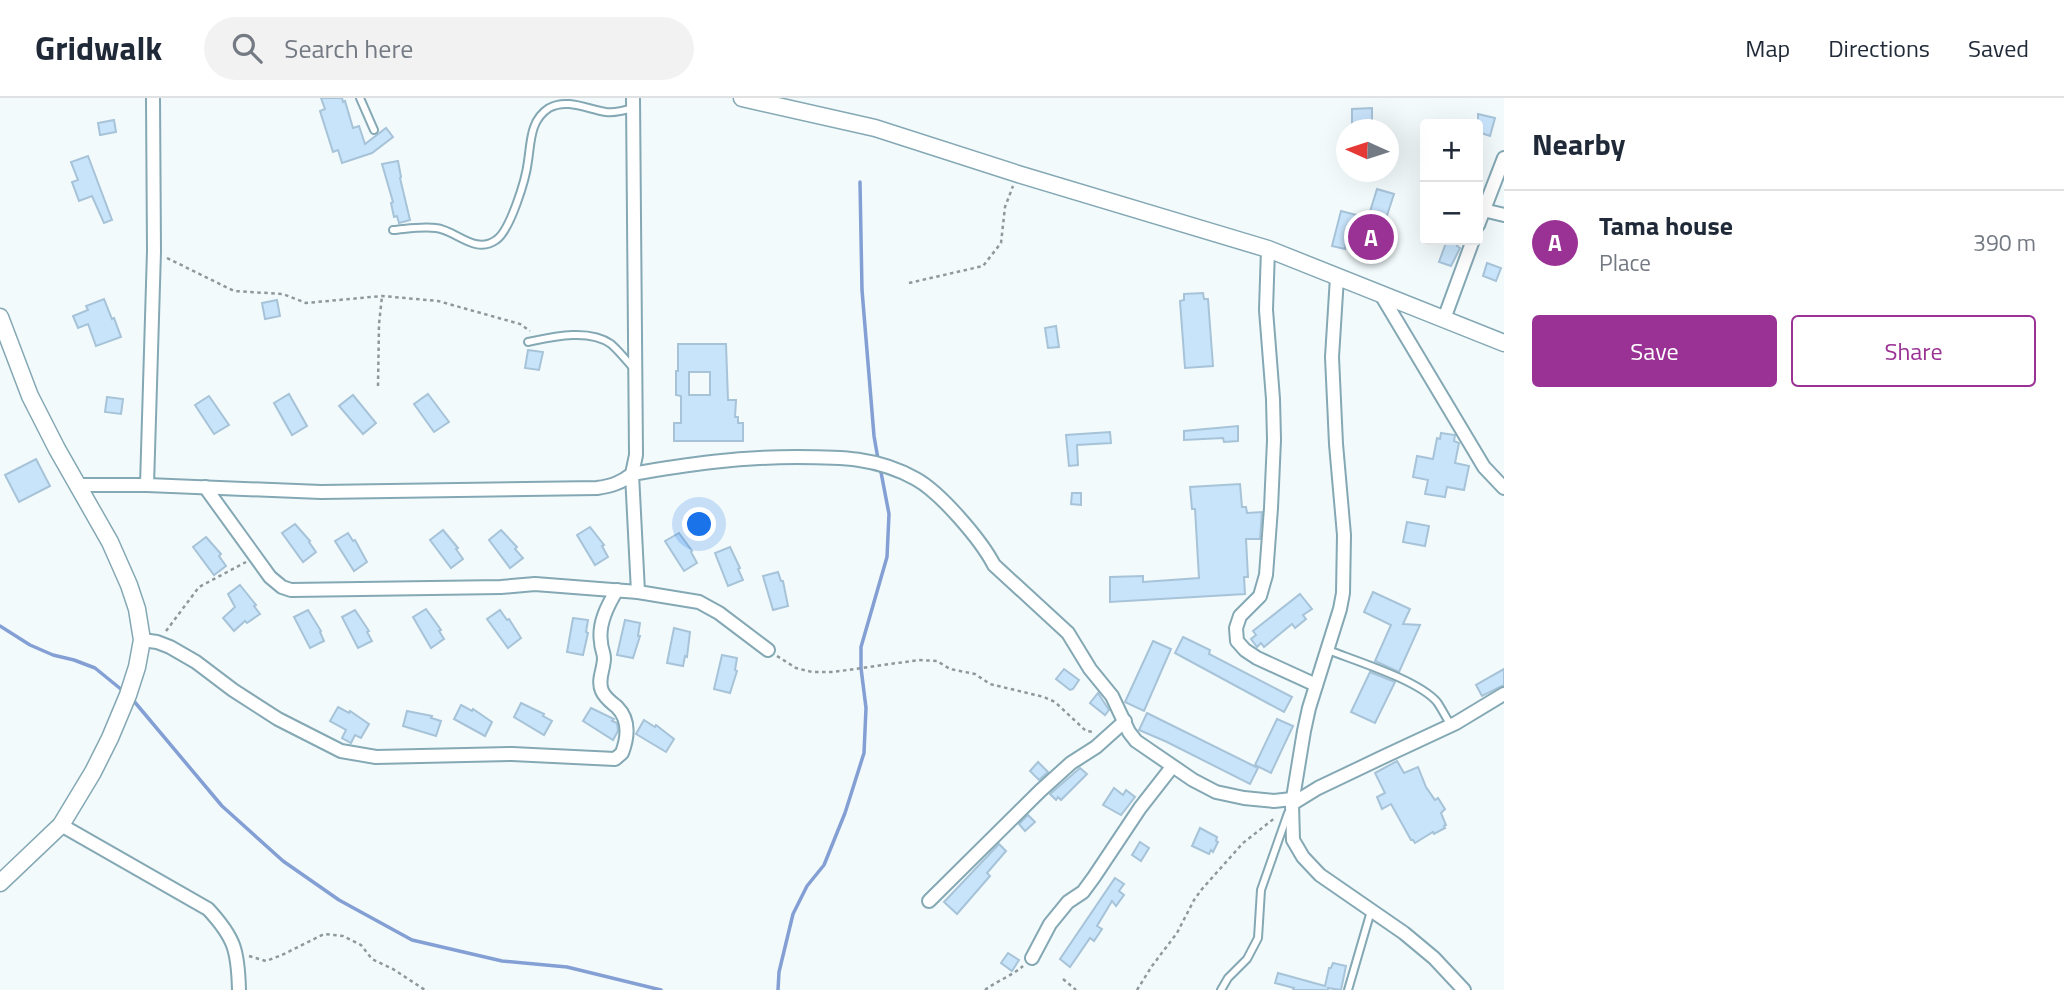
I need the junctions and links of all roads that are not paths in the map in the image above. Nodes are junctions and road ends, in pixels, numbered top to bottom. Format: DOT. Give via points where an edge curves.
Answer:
graph roads {
  1 [pos="153,98"];
  2 [pos="360,98"];
  3 [pos="742,98"];
  4 [pos="633,103"];
  5 [pos="374,130"];
  6 [pos="1504,158"];
  7 [pos="1483,210"];
  8 [pos="1504,215"];
  9 [pos="393,230"];
  10 [pos="1470,245"];
  11 [pos="1268,249"];
  12 [pos="1337,277"];
  13 [pos="1380,293"];
  14 [pos="0,317"];
  15 [pos="1444,319"];
  16 [pos="528,342"];
  17 [pos="1504,343"];
  18 [pos="636,370"];
  19 [pos="632,474"];
  20 [pos="79,485"];
  21 [pos="147,485"];
  22 [pos="205,487"];
  23 [pos="1504,488"];
  24 [pos="617,590"];
  25 [pos="638,592"];
  26 [pos="149,641"];
  27 [pos="768,650"];
  28 [pos="1327,650"];
  29 [pos="1316,685"];
  30 [pos="1504,694"];
  31 [pos="1125,721"];
  32 [pos="1451,725"];
  33 [pos="1172,766"];
  34 [pos="1292,802"];
  35 [pos="61,825"];
  36 [pos="1,882"];
  37 [pos="929,901"];
  38 [pos="1372,909"];
  39 [pos="1032,958"];
  40 [pos="239,990"];
  41 [pos="1221,990"];
  42 [pos="1348,990"];
  43 [pos="1464,990"];
  1 -- 21 [label="street" via="155,251"];
  2 -- 5 [label="lane"];
  3 -- 11 [label="street" via="875,128"];
  4 -- 9 [label="lane" via="619,112 605,112 565,103 539,116 511,219 496,241 474,244 433,227"];
  4 -- 18 [label="street"];
  6 -- 7 [label="street"];
  7 -- 8 [label="street"];
  10 -- 15 [label="street"];
  11 -- 12 [label="street"];
  11 -- 29 [label="street" via="1266,310 1274,440 1266,575 1260,596 1240,616 1237,641 1257,658"];
  12 -- 13 [label="street"];
  12 -- 28 [label="street" via="1332,357 1343,581"];
  13 -- 15 [label="street"];
  13 -- 23 [label="street" via="1485,467"];
  14 -- 20 [label="street" via="30,396"];
  15 -- 17 [label="street"];
  16 -- 18 [label="lane" via="600,338"];
  18 -- 19 [label="street"];
  19 -- 22 [label="street" via="616,485 597,488 321,492"];
  19 -- 25 [label="street"];
  19 -- 31 [label="street" via="765,457 836,457 859,458 918,480 970,530 994,565 1068,633"];
  20 -- 21 [label="street"];
  20 -- 26 [label="street" via="110,541"];
  21 -- 22 [label="street"];
  22 -- 24 [label="street" via="275,583 291,590 535,584"];
  24 -- 25 [label="street"];
  24 -- 26 [label="street" via="600,631 604,656 600,687 625,718 627,730 622,753 615,759 512,754 376,757 341,751 278,719 195,662"];
  25 -- 27 [label="street" via="699,602"];
  26 -- 35 [label="street" via="110,738"];
  28 -- 29 [label="street"];
  28 -- 32 [label="lane" via="1427,694"];
  29 -- 34 [label="street"];
  30 -- 32 [label="street"];
  31 -- 33 [label="street" via="1136,741"];
  31 -- 37 [label="street" via="1097,747 1071,762"];
  32 -- 34 [label="street"];
  33 -- 34 [label="street" via="1216,792"];
  33 -- 39 [label="street" via="1083,892 1050,924"];
  34 -- 38 [label="street" via="1293,839 1303,857 1320,875"];
  34 -- 41 [label="lane" via="1261,890 1258,938"];
  35 -- 36 [label="street"];
  35 -- 40 [label="street" via="208,909 234,944"];
  38 -- 42 [label="lane"];
  38 -- 43 [label="street" via="1434,958"];
}
